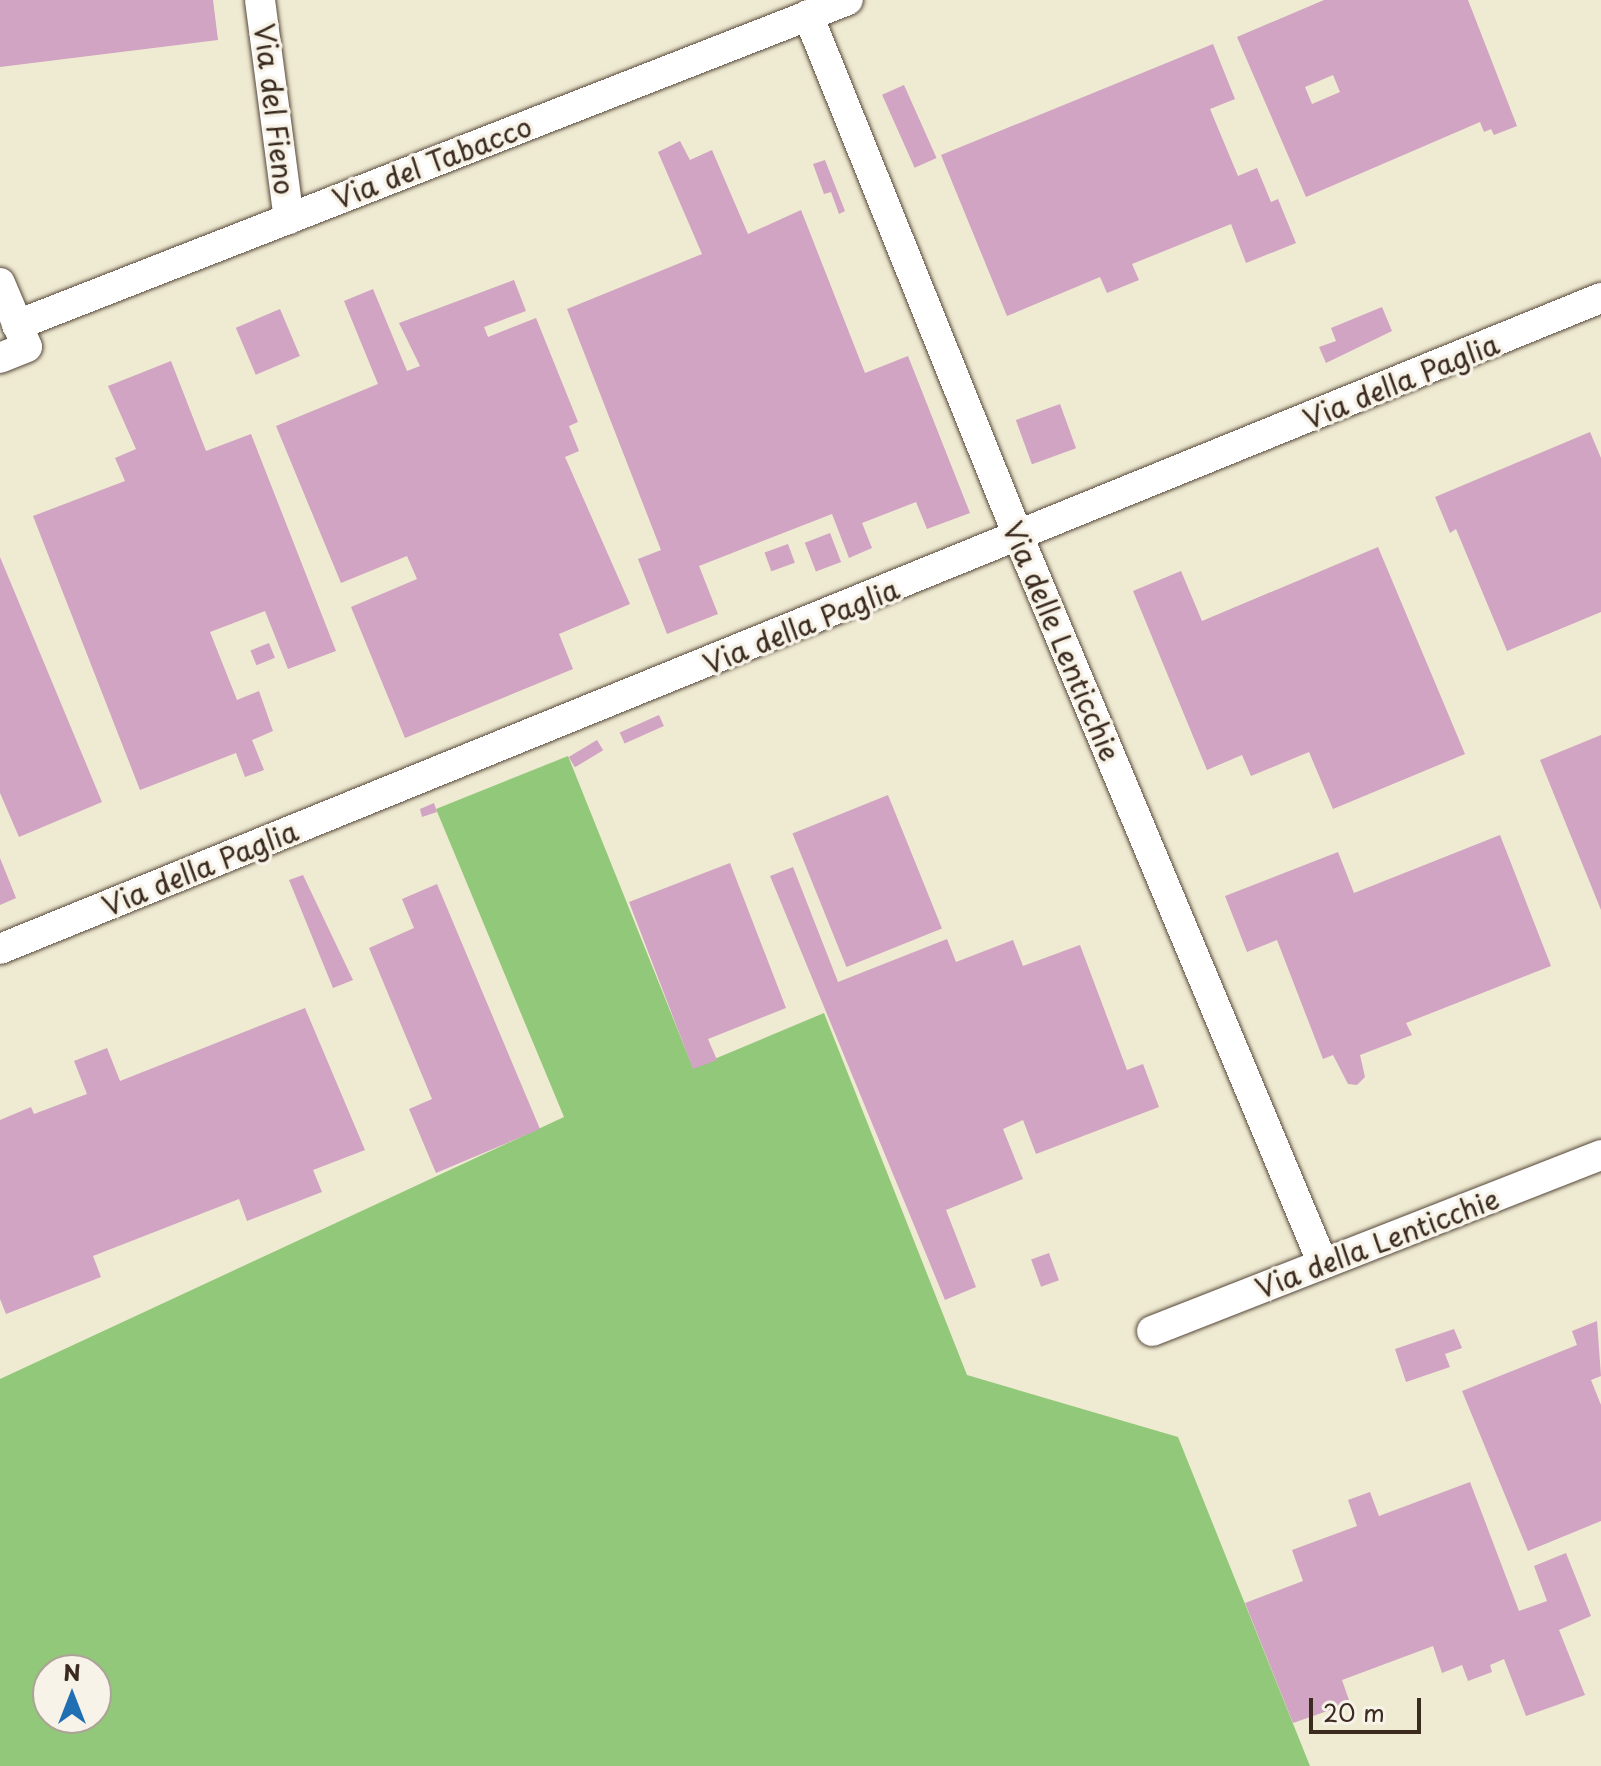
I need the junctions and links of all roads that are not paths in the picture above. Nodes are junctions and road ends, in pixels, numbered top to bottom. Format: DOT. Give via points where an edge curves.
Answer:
graph roads {
  1 [pos="260,0"];
  2 [pos="848,0"];
  3 [pos="808,15"];
  4 [pos="289,219"];
  5 [pos="0,283"];
  6 [pos="1601,298"];
  7 [pos="15,344"];
  8 [pos="1019,538"];
  9 [pos="0,949"];
  10 [pos="1601,1155"];
  11 [pos="1323,1264"];
  12 [pos="1152,1331"];
  1 -- 4 [label="street, Via del Fieno"];
  2 -- 3 [label="street, Via del Tabacco"];
  3 -- 4 [label="street, Via del Tabacco"];
  3 -- 8 [label="street, Via delle Lenticchie"];
  4 -- 7 [label="street, Via del Tabacco"];
  5 -- 7 [label="street"];
  6 -- 8 [label="street, Via della Paglia"];
  8 -- 9 [label="street, Via della Paglia"];
  8 -- 11 [label="street, Via delle Lenticchie"];
  10 -- 11 [label="street, Via della Lenticchie"];
  11 -- 12 [label="street, Via della Lenticchie"];
}
